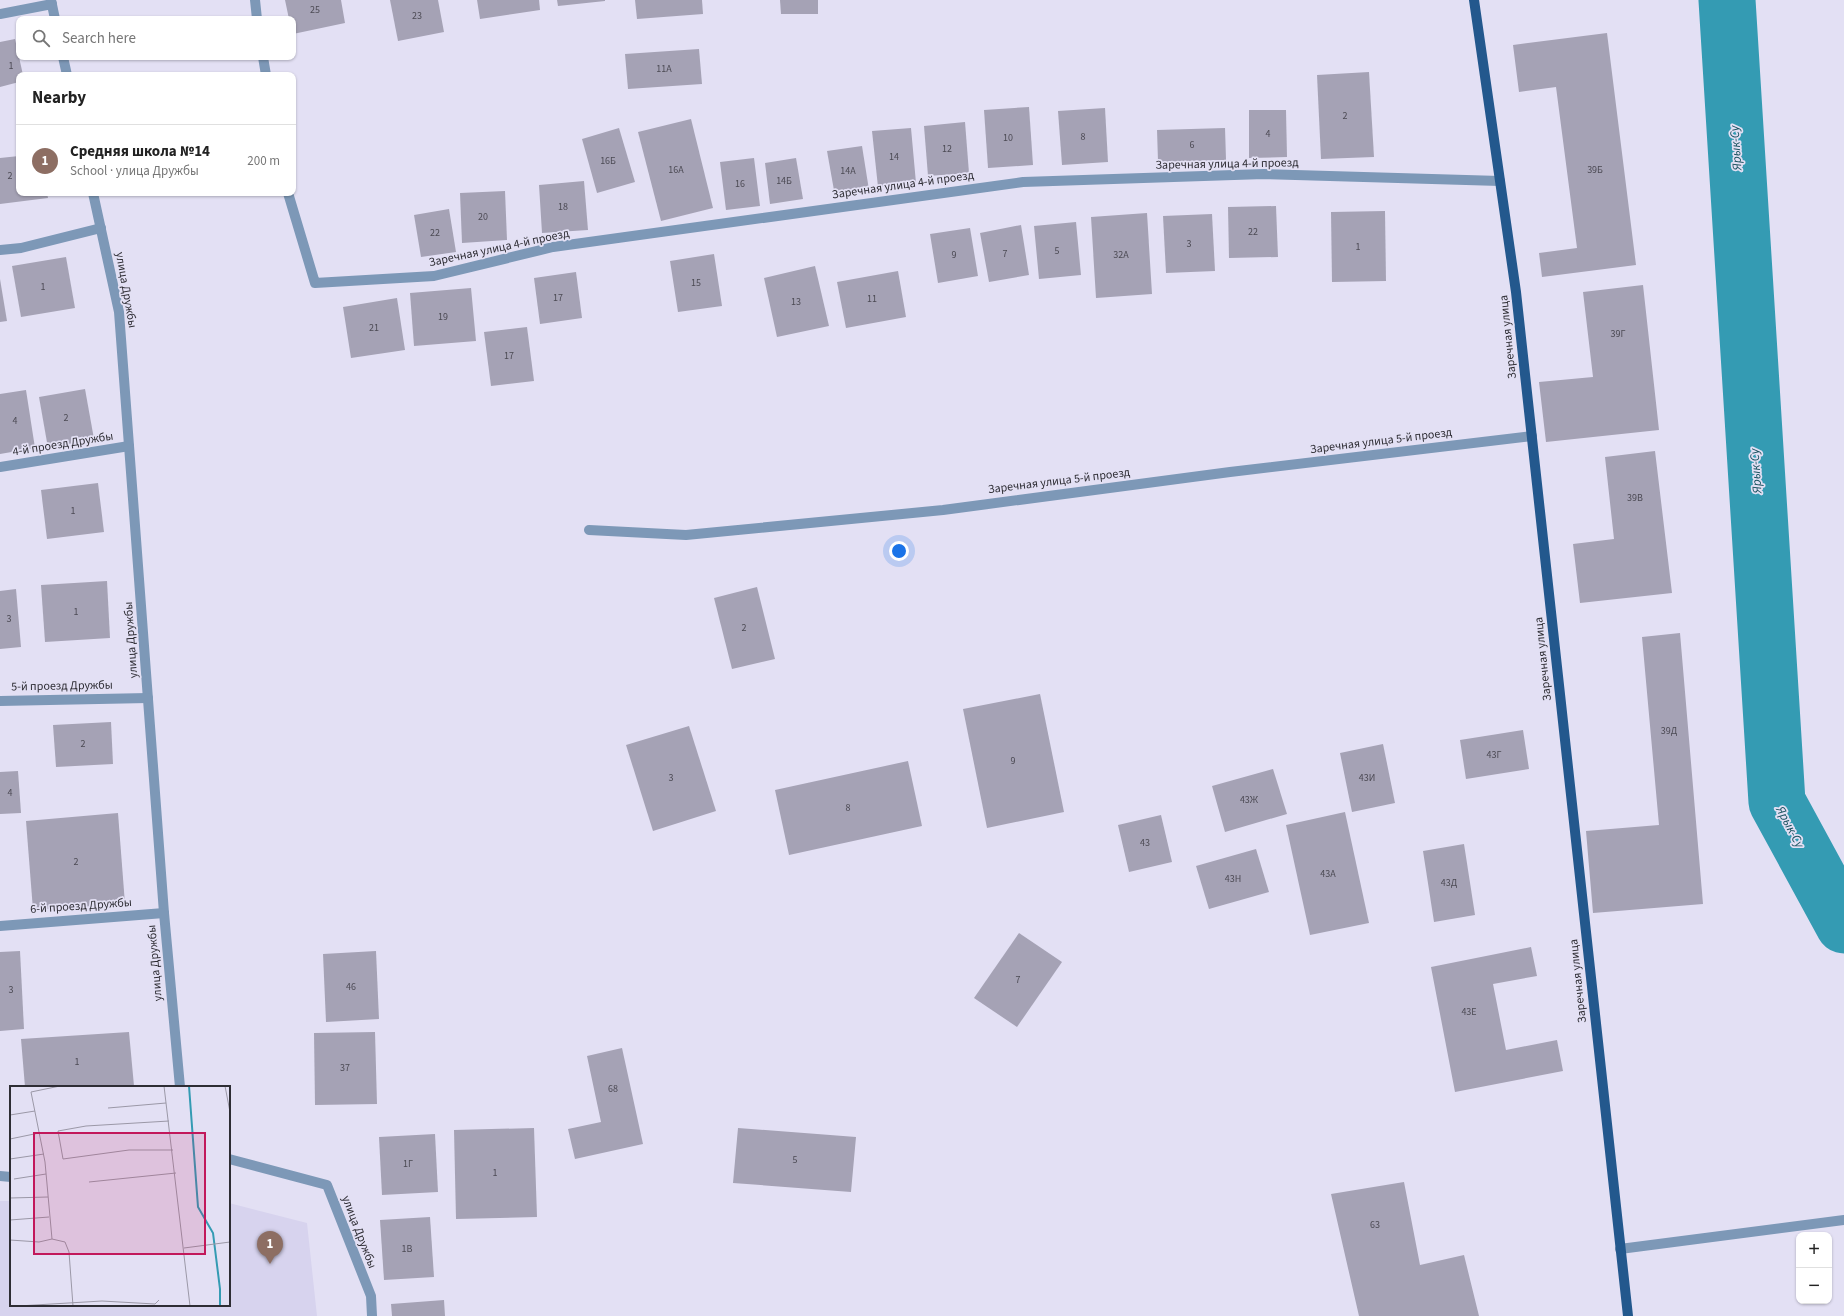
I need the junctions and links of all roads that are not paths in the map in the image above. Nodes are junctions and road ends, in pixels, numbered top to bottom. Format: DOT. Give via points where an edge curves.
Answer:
graph roads {
  1 [pos="255,0"];
  2 [pos="1474,0"];
  3 [pos="51,2"];
  4 [pos="0,14"];
  5 [pos="54,16"];
  6 [pos="257,16"];
  7 [pos="64,60"];
  8 [pos="264,60"];
  9 [pos="66,72"];
  10 [pos="266,72"];
  11 [pos="1500,181"];
  12 [pos="94,196"];
  13 [pos="289,196"];
  14 [pos="101,228"];
  15 [pos="0,250"];
  16 [pos="1532,436"];
  17 [pos="129,446"];
  18 [pos="0,467"];
  19 [pos="588,530"];
  20 [pos="148,698"];
  21 [pos="0,701"];
  22 [pos="164,913"];
  23 [pos="0,926"];
  24 [pos="180,1086"];
  25 [pos="230,1160"];
  26 [pos="0,1176"];
  27 [pos="10,1177"];
  28 [pos="1844,1220"];
  29 [pos="1620,1249"];
  30 [pos="372,1316"];
  31 [pos="1628,1316"];
  1 -- 6 [label="street"];
  2 -- 11 [label="main road, Заречная улица"];
  3 -- 4 [label="street"];
  3 -- 5 [label="street"];
  7 -- 9 [label="street"];
  8 -- 10 [label="street"];
  11 -- 13 [label="street, Заречная улица 4-й проезд" via="1264,174 1023,182 553,247 434,276 315,283"];
  11 -- 16 [label="main road, Заречная улица" via="1516,292"];
  12 -- 14 [label="street, улица Дружбы"];
  14 -- 15 [label="street" via="21,248"];
  14 -- 17 [label="street, улица Дружбы" via="119,312"];
  16 -- 19 [label="street, Заречная улица 5-й проезд" via="943,510 686,536"];
  16 -- 29 [label="main road, Заречная улица"];
  17 -- 18 [label="street, 4-й проезд Дружбы"];
  17 -- 20 [label="street, улица Дружбы"];
  20 -- 21 [label="street, 5-й проезд Дружбы"];
  20 -- 22 [label="street, улица Дружбы"];
  22 -- 23 [label="street, 6-й проезд Дружбы"];
  22 -- 24 [label="street, улица Дружбы"];
  25 -- 30 [label="street, улица Дружбы" via="327,1185 371,1296"];
  26 -- 27 [label="street"];
  28 -- 29 [label="street"];
  29 -- 31 [label="main road, Заречная улица"];
}
